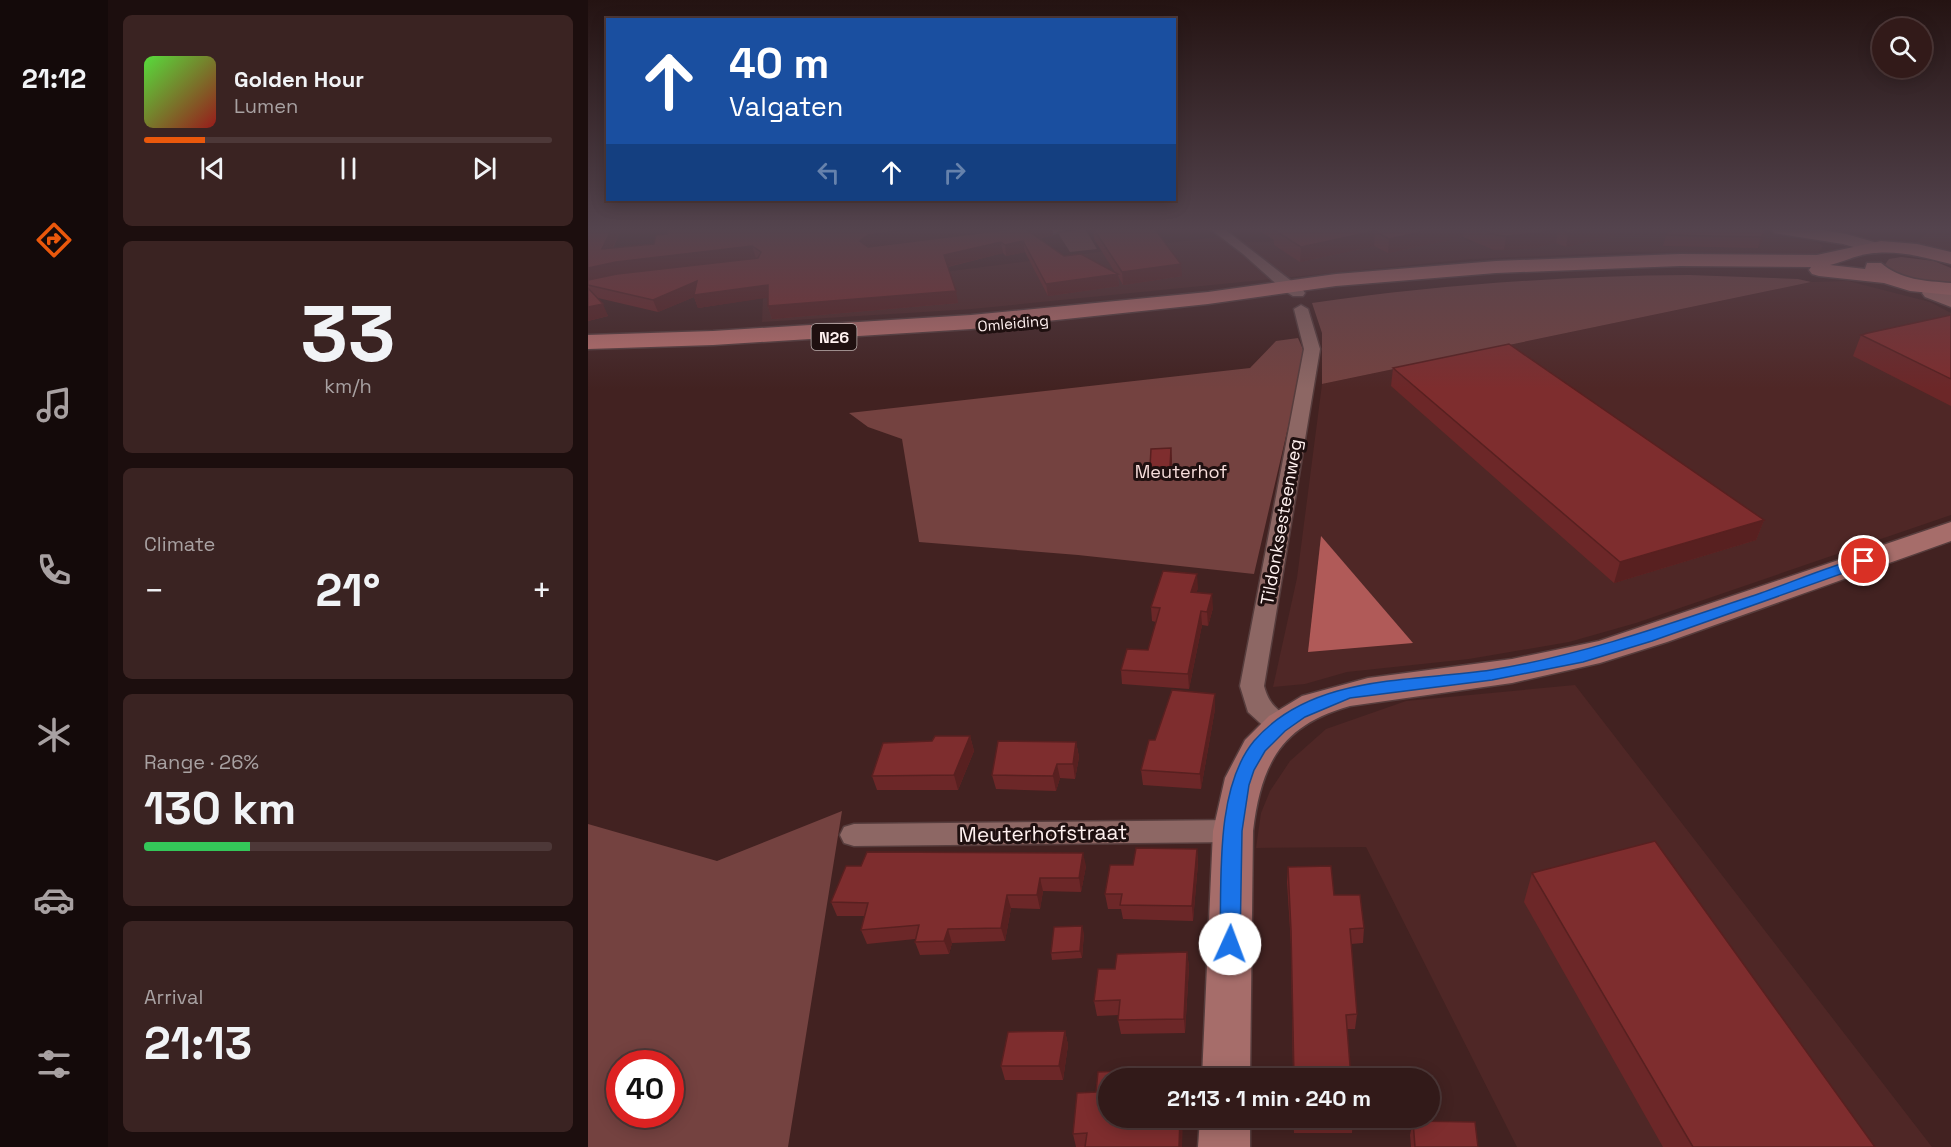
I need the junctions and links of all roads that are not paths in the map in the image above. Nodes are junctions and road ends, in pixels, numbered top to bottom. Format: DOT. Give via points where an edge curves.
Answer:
graph roads {
  1 [pos="1280,282"];
  2 [pos="1369,282"];
  3 [pos="1394,282"];
  4 [pos="1893,282"];
  5 [pos="1946,295"];
  6 [pos="1295,296"];
  7 [pos="588,342"];
  8 [pos="588,347"];
  9 [pos="1951,531"];
  10 [pos="1279,726"];
  11 [pos="1233,831"];
  12 [pos="854,835"];
  13 [pos="1226,1068"];
  14 [pos="1225,1128"];
  15 [pos="1224,1147"];
  1 -- 6 [label="street"];
  2 -- 6 [label="main road, Omleiding / N26"];
  3 -- 6 [label="main road, Omleiding / N26"];
  4 -- 5 [label="main road"];
  6 -- 7 [label="main road, Omleiding / N26" via="938,325 713,339"];
  6 -- 8 [label="main road, Omleiding / N26" via="907,332"];
  6 -- 10 [label="street, Tildonksesteenweg" via="1312,349 1252,686 1257,706"];
  9 -- 10 [label="street" via="1614,648 1492,675 1350,693 1316,705"];
  10 -- 11 [label="street" via="1259,747 1246,769"];
  11 -- 12 [label="street, Meuterhofstraat"];
  11 -- 13 [label="street"];
  14 -- 15 [label="street"];
}
